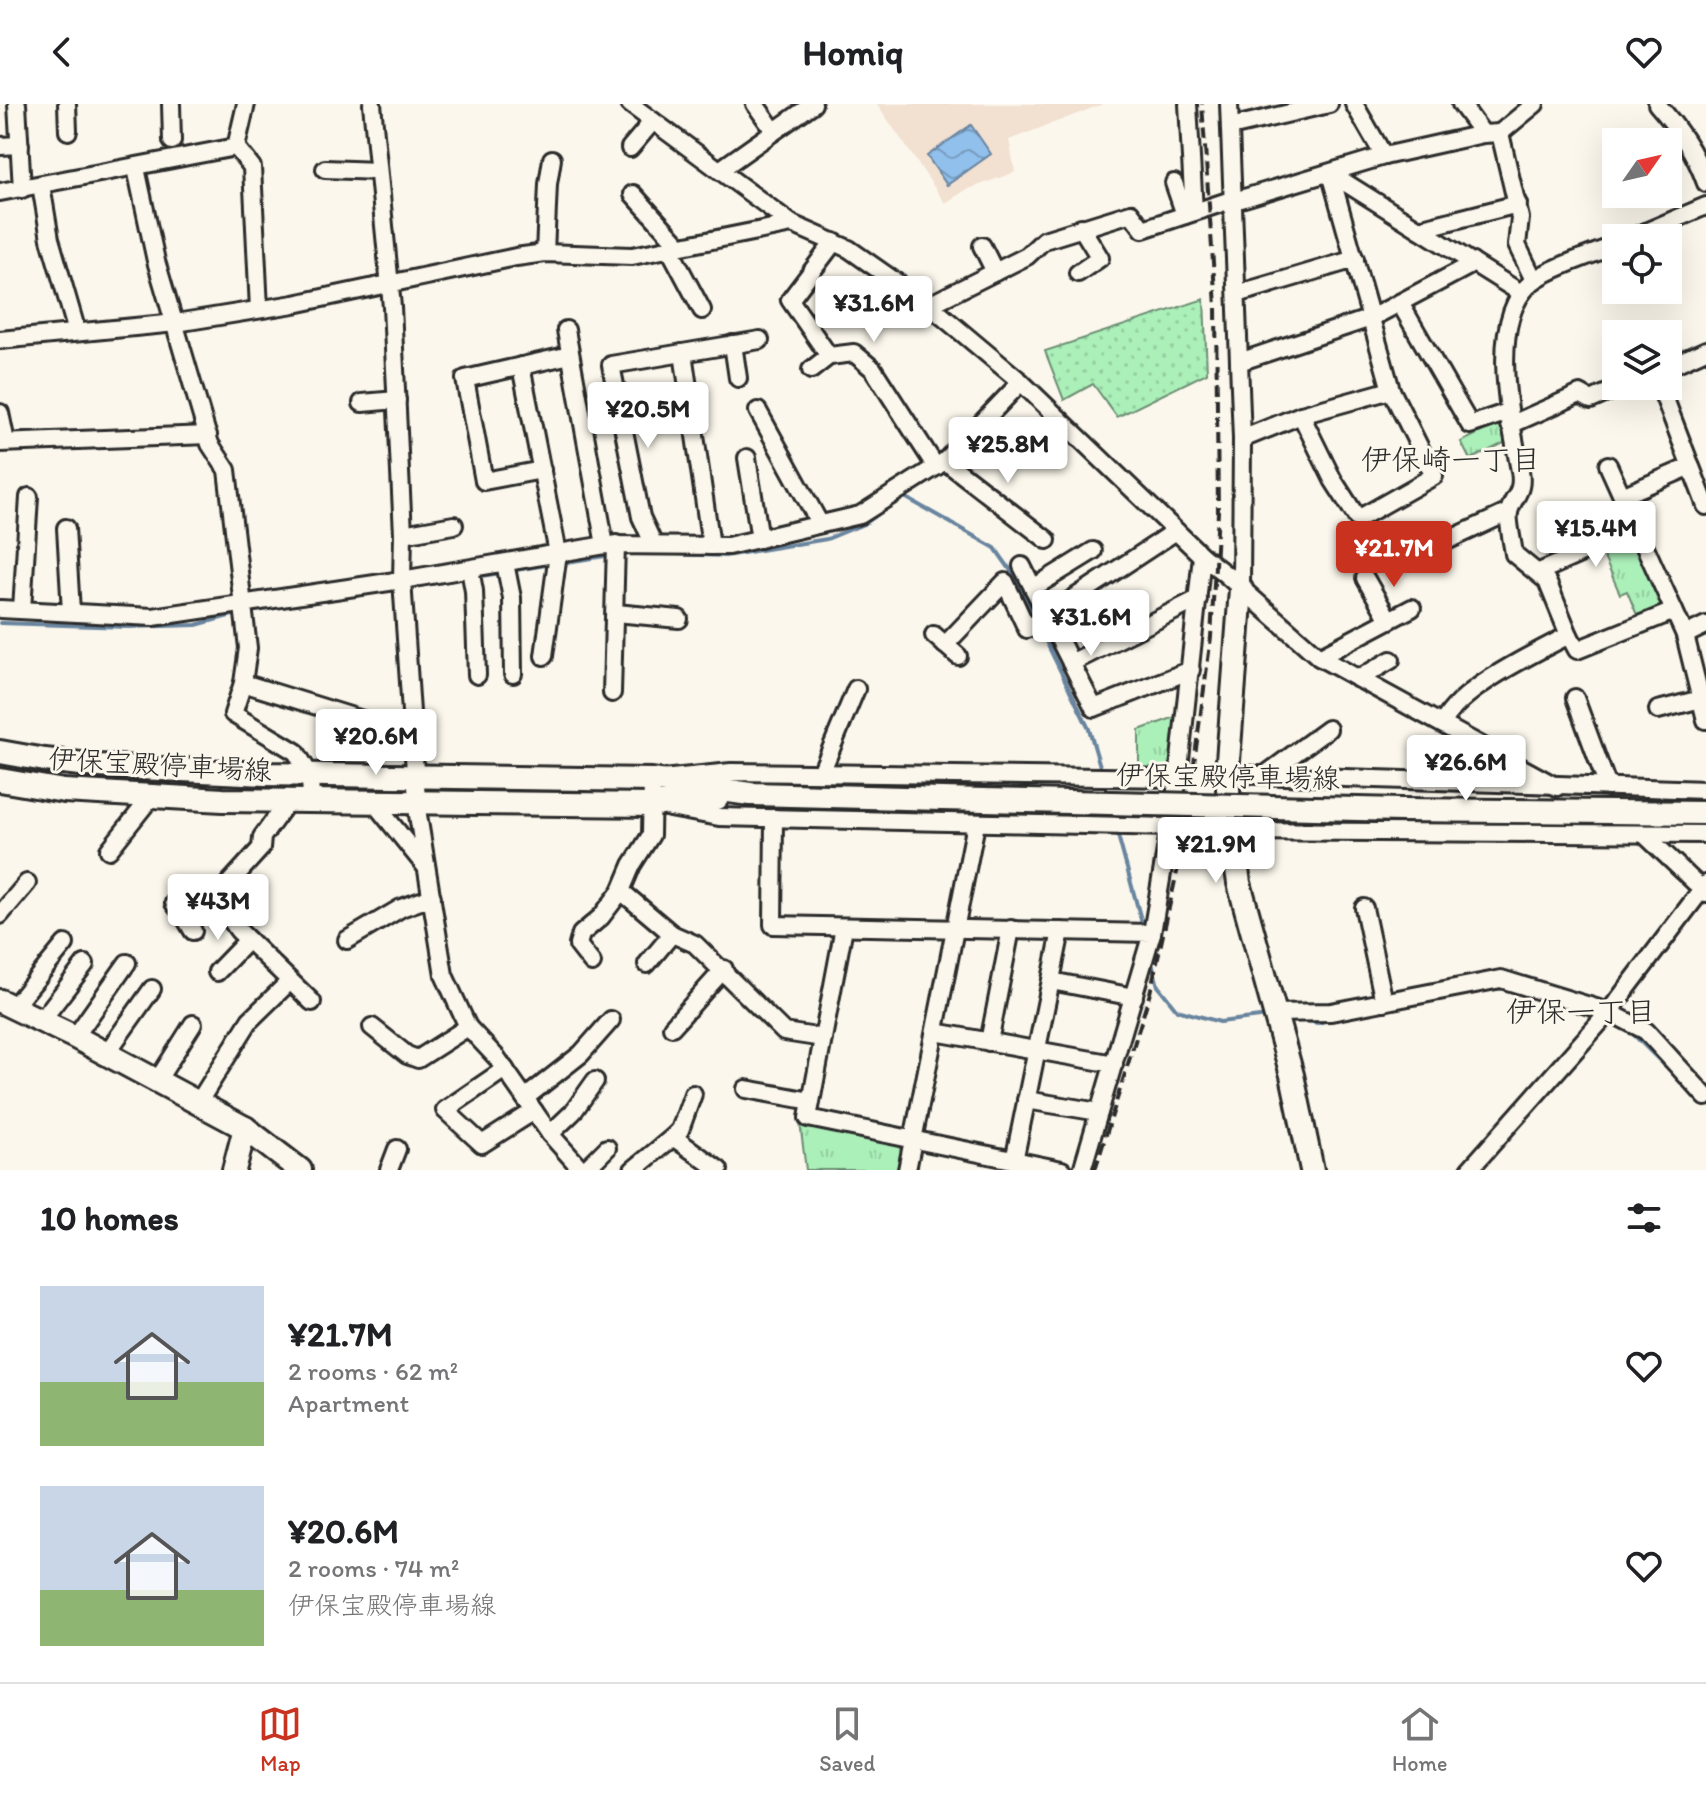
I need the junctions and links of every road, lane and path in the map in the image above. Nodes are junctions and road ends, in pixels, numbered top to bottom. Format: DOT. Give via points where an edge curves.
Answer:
graph roads {
  1 [pos="17,104"];
  2 [pos="67,104"];
  3 [pos="171,104"];
  4 [pos="246,104"];
  5 [pos="372,104"];
  6 [pos="630,104"];
  7 [pos="755,104"];
  8 [pos="813,104"];
  9 [pos="1188,104"];
  10 [pos="1229,104"];
  11 [pos="1329,104"];
  12 [pos="1354,104"];
  13 [pos="1461,104"];
  14 [pos="1535,104"];
  15 [pos="1657,104"];
  16 [pos="653,121"];
  17 [pos="1230,127"];
  18 [pos="68,131"];
  19 [pos="774,131"];
  20 [pos="1500,133"];
  21 [pos="1483,134"];
  22 [pos="172,141"];
  23 [pos="20,145"];
  24 [pos="0,146"];
  25 [pos="236,147"];
  26 [pos="630,148"];
  27 [pos="1384,156"];
  28 [pos="552,159"];
  29 [pos="136,168"];
  30 [pos="325,169"];
  31 [pos="721,169"];
  32 [pos="378,171"];
  33 [pos="1704,172"];
  34 [pos="1330,173"];
  35 [pos="1174,183"];
  36 [pos="41,185"];
  37 [pos="22,189"];
  38 [pos="0,192"];
  39 [pos="633,194"];
  40 [pos="1234,199"];
  41 [pos="1518,204"];
  42 [pos="1706,206"];
  43 [pos="1190,213"];
  44 [pos="792,224"];
  45 [pos="1664,224"];
  46 [pos="1081,227"];
  47 [pos="1419,229"];
  48 [pos="834,242"];
  49 [pos="982,246"];
  50 [pos="674,247"];
  51 [pos="1602,251"];
  52 [pos="545,253"];
  53 [pos="1355,259"];
  54 [pos="1472,262"];
  55 [pos="995,272"];
  56 [pos="1078,273"];
  57 [pos="1534,280"];
  58 [pos="389,284"];
  59 [pos="1521,293"];
  60 [pos="1237,294"];
  61 [pos="1400,303"];
  62 [pos="929,305"];
  63 [pos="259,309"];
  64 [pos="702,310"];
  65 [pos="1371,318"];
  66 [pos="176,323"];
  67 [pos="566,330"];
  68 [pos="77,332"];
  69 [pos="0,340"];
  70 [pos="760,340"];
  71 [pos="733,344"];
  72 [pos="1706,350"];
  73 [pos="683,353"];
  74 [pos="570,355"];
  75 [pos="829,356"];
  76 [pos="1682,361"];
  77 [pos="1239,362"];
  78 [pos="521,366"];
  79 [pos="811,370"];
  80 [pos="738,378"];
  81 [pos="1021,382"];
  82 [pos="1391,390"];
  83 [pos="1602,395"];
  84 [pos="397,400"];
  85 [pos="1665,400"];
  86 [pos="362,403"];
  87 [pos="758,411"];
  88 [pos="0,413"];
  89 [pos="1301,415"];
  90 [pos="1509,418"];
  91 [pos="208,435"];
  92 [pos="1242,439"];
  93 [pos="3,443"];
  94 [pos="747,458"];
  95 [pos="941,464"];
  96 [pos="1608,465"];
  97 [pos="1689,467"];
  98 [pos="542,470"];
  99 [pos="1622,496"];
  100 [pos="29,497"];
  101 [pos="1706,506"];
  102 [pos="1509,512"];
  103 [pos="820,524"];
  104 [pos="454,525"];
  105 [pos="66,528"];
  106 [pos="1637,529"];
  107 [pos="1176,531"];
  108 [pos="403,534"];
  109 [pos="760,539"];
  110 [pos="1047,540"];
  111 [pos="611,545"];
  112 [pos="654,545"];
  113 [pos="711,546"];
  114 [pos="1093,551"];
  115 [pos="1425,551"];
  116 [pos="558,553"];
  117 [pos="1202,556"];
  118 [pos="1022,566"];
  119 [pos="470,569"];
  120 [pos="507,571"];
  121 [pos="1539,572"];
  122 [pos="1365,578"];
  123 [pos="402,580"];
  124 [pos="1033,588"];
  125 [pos="1241,589"];
  126 [pos="1198,599"];
  127 [pos="1412,608"];
  128 [pos="0,609"];
  129 [pos="22,610"];
  130 [pos="1674,611"];
  131 [pos="71,612"];
  132 [pos="244,613"];
  133 [pos="616,613"];
  134 [pos="1048,617"];
  135 [pos="679,619"];
  136 [pos="1389,620"];
  137 [pos="1706,625"];
  138 [pos="1569,635"];
  139 [pos="1685,635"];
  140 [pos="946,645"];
  141 [pos="544,656"];
  142 [pos="1319,657"];
  143 [pos="1391,660"];
  144 [pos="1071,663"];
  145 [pos="1191,670"];
  146 [pos="513,674"];
  147 [pos="477,675"];
  148 [pos="1358,679"];
  149 [pos="243,683"];
  150 [pos="856,689"];
  151 [pos="612,693"];
  152 [pos="1575,698"];
  153 [pos="1701,699"];
  154 [pos="1658,710"];
  155 [pos="1706,720"];
  156 [pos="1443,723"];
  157 [pos="1328,729"];
  158 [pos="414,736"];
  159 [pos="0,752"];
  160 [pos="821,773"];
  161 [pos="1227,774"];
  162 [pos="310,775"];
  163 [pos="1265,775"];
  164 [pos="416,777"];
  165 [pos="1178,778"];
  166 [pos="0,780"];
  167 [pos="652,780"];
  168 [pos="1557,787"];
  169 [pos="1608,787"];
  170 [pos="1706,790"];
  171 [pos="750,794"];
  172 [pos="152,796"];
  173 [pos="300,800"];
  174 [pos="372,800"];
  175 [pos="417,800"];
  176 [pos="652,805"];
  177 [pos="1706,813"];
  178 [pos="774,818"];
  179 [pos="976,824"];
  180 [pos="1172,827"];
  181 [pos="1231,831"];
  182 [pos="1644,834"];
  183 [pos="1706,834"];
  184 [pos="109,850"];
  185 [pos="427,869"];
  186 [pos="27,883"];
  187 [pos="1705,889"];
  188 [pos="621,891"];
  189 [pos="214,896"];
  190 [pos="432,897"];
  191 [pos="4,904"];
  192 [pos="1364,908"];
  193 [pos="844,927"];
  194 [pos="956,929"];
  195 [pos="1011,929"];
  196 [pos="193,931"];
  197 [pos="1061,931"];
  198 [pos="1152,933"];
  199 [pos="672,934"];
  200 [pos="248,940"];
  201 [pos="347,940"];
  202 [pos="65,944"];
  203 [pos="127,963"];
  204 [pos="592,963"];
  205 [pos="85,964"];
  206 [pos="647,964"];
  207 [pos="724,969"];
  208 [pos="217,972"];
  209 [pos="290,981"];
  210 [pos="1051,981"];
  211 [pos="152,989"];
  212 [pos="1134,997"];
  213 [pos="312,1002"];
  214 [pos="1384,1002"];
  215 [pos="8,1005"];
  216 [pos="1609,1012"];
  217 [pos="1274,1013"];
  218 [pos="611,1020"];
  219 [pos="41,1021"];
  220 [pos="193,1024"];
  221 [pos="372,1027"];
  222 [pos="468,1027"];
  223 [pos="672,1027"];
  224 [pos="935,1032"];
  225 [pos="75,1037"];
  226 [pos="823,1038"];
  227 [pos="989,1042"];
  228 [pos="1037,1050"];
  229 [pos="106,1054"];
  230 [pos="1114,1064"];
  231 [pos="505,1069"];
  232 [pos="157,1081"];
  233 [pos="595,1081"];
  234 [pos="746,1089"];
  235 [pos="693,1094"];
  236 [pos="1706,1097"];
  237 [pos="1026,1100"];
  238 [pos="811,1101"];
  239 [pos="198,1103"];
  240 [pos="529,1104"];
  241 [pos="1099,1112"];
  242 [pos="245,1128"];
  243 [pos="550,1134"];
  244 [pos="673,1137"];
  245 [pos="913,1141"];
  246 [pos="607,1148"];
  247 [pos="397,1149"];
  248 [pos="1014,1161"];
  249 [pos="972,1162"];
  250 [pos="234,1170"];
  251 [pos="300,1170"];
  252 [pos="389,1170"];
  253 [pos="584,1170"];
  254 [pos="633,1170"];
  255 [pos="719,1170"];
  256 [pos="907,1170"];
  257 [pos="1062,1170"];
  258 [pos="1082,1170"];
  259 [pos="1312,1170"];
  260 [pos="1469,1170"];
  1 -- 23 [label="street"];
  2 -- 18 [label="street"];
  3 -- 22 [label="street"];
  4 -- 25 [label="street"];
  5 -- 32 [label="street"];
  6 -- 16 [label="street"];
  7 -- 19 [label="street"];
  8 -- 19 [label="street"];
  9 -- 43 [label="street"];
  10 -- 17 [label="street"];
  11 -- 17 [label="street"];
  12 -- 27 [label="street"];
  13 -- 21 [label="street"];
  14 -- 20 [label="street"];
  15 -- 33 [label="street"];
  16 -- 26 [label="street"];
  16 -- 31 [label="street"];
  17 -- 40 [label="street"];
  19 -- 31 [label="street"];
  20 -- 21 [label="street"];
  20 -- 41 [label="street"];
  21 -- 27 [label="street"];
  23 -- 24 [label="street"];
  23 -- 37 [label="street"];
  25 -- 29 [label="street"];
  25 -- 63 [label="street" via="252,167"];
  27 -- 34 [label="street"];
  28 -- 52 [label="street"];
  29 -- 36 [label="street"];
  29 -- 66 [label="street"];
  30 -- 32 [label="street"];
  31 -- 44 [label="street"];
  32 -- 58 [label="street"];
  34 -- 40 [label="street"];
  34 -- 47 [label="street"];
  34 -- 53 [label="street"];
  35 -- 43 [label="street"];
  36 -- 37 [label="street"];
  36 -- 68 [label="street" via="50,239"];
  37 -- 38 [label="street"];
  39 -- 50 [label="street"];
  40 -- 43 [label="street"];
  40 -- 60 [label="street"];
  41 -- 47 [label="street"];
  41 -- 57 [label="street" via="1517,245"];
  42 -- 45 [label="street"];
  43 -- 46 [label="street" via="1143,229 1131,213"];
  44 -- 48 [label="street"];
  44 -- 50 [label="street"];
  46 -- 55 [label="street" via="1044,240 1027,256"];
  46 -- 56 [label="street" via="1100,258"];
  47 -- 54 [label="street"];
  48 -- 62 [label="street"];
  48 -- 75 [label="street" via="790,300"];
  49 -- 55 [label="street"];
  50 -- 52 [label="street" via="632,256"];
  50 -- 64 [label="street"];
  51 -- 57 [label="street"];
  52 -- 58 [label="street"];
  53 -- 60 [label="street"];
  53 -- 65 [label="street"];
  54 -- 59 [label="street"];
  54 -- 61 [label="street"];
  55 -- 62 [label="street"];
  57 -- 59 [label="street"];
  58 -- 63 [label="street"];
  58 -- 84 [label="street"];
  59 -- 90 [label="street" via="1506,338"];
  60 -- 77 [label="street"];
  61 -- 65 [label="street"];
  61 -- 90 [label="street" via="1470,425"];
  62 -- 81 [label="street"];
  63 -- 66 [label="street"];
  65 -- 77 [label="street"];
  65 -- 82 [label="street"];
  66 -- 68 [label="street"];
  66 -- 91 [label="street"];
  67 -- 74 [label="street"];
  68 -- 69 [label="street"];
  70 -- 71 [label="street"];
  71 -- 73 [label="street"];
  71 -- 80 [label="street"];
  72 -- 76 [label="street"];
  73 -- 112 [label="street" via="611,365 641,517"];
  73 -- 113 [label="street"];
  74 -- 78 [label="street"];
  74 -- 111 [label="street"];
  75 -- 79 [label="street"];
  75 -- 95 [label="street" via="854,353 873,369 883,398"];
  77 -- 92 [label="street"];
  78 -- 98 [label="street"];
  78 -- 98 [label="street" via="465,379 484,481"];
  81 -- 95 [label="street"];
  81 -- 107 [label="street"];
  82 -- 89 [label="street"];
  82 -- 89 [label="street" via="1434,476 1358,519"];
  83 -- 90 [label="street" via="1591,400 1580,394"];
  84 -- 86 [label="street"];
  84 -- 108 [label="street"];
  85 -- 97 [label="street"];
  87 -- 103 [label="street" via="779,435"];
  88 -- 93 [label="street"];
  89 -- 92 [label="street"];
  90 -- 102 [label="street" via="1521,483"];
  91 -- 93 [label="street"];
  91 -- 132 [label="street" via="227,470"];
  92 -- 125 [label="street"];
  94 -- 109 [label="street"];
  95 -- 103 [label="street" via="860,515"];
  95 -- 110 [label="street"];
  96 -- 99 [label="street"];
  97 -- 99 [label="street"];
  97 -- 101 [label="street"];
  98 -- 116 [label="street"];
  99 -- 106 [label="street"];
  100 -- 129 [label="street"];
  102 -- 115 [label="street"];
  102 -- 121 [label="street" via="1514,554"];
  103 -- 109 [label="street"];
  104 -- 108 [label="street"];
  105 -- 131 [label="street"];
  106 -- 121 [label="street"];
  106 -- 130 [label="street"];
  107 -- 117 [label="street"];
  107 -- 134 [label="street"];
  108 -- 123 [label="street"];
  109 -- 113 [label="street"];
  111 -- 112 [label="street"];
  111 -- 116 [label="street"];
  111 -- 133 [label="street" via="617,564"];
  112 -- 113 [label="street"];
  114 -- 124 [label="street"];
  116 -- 120 [label="street"];
  116 -- 141 [label="street" via="555,637"];
  117 -- 125 [label="street"];
  117 -- 126 [label="street"];
  118 -- 124 [label="street"];
  119 -- 120 [label="street"];
  119 -- 123 [label="street"];
  119 -- 147 [label="street" via="484,638"];
  120 -- 146 [label="street" via="519,653"];
  121 -- 138 [label="street"];
  122 -- 136 [label="street"];
  123 -- 132 [label="street"];
  123 -- 158 [label="street"];
  124 -- 134 [label="street"];
  125 -- 142 [label="street"];
  125 -- 161 [label="main road"];
  126 -- 144 [label="street"];
  126 -- 145 [label="street"];
  127 -- 136 [label="street"];
  128 -- 129 [label="street"];
  129 -- 131 [label="street"];
  130 -- 138 [label="street" via="1577,650"];
  130 -- 139 [label="street"];
  131 -- 132 [label="street" via="153,617"];
  132 -- 149 [label="street" via="248,648"];
  133 -- 135 [label="street"];
  133 -- 151 [label="street"];
  134 -- 140 [label="street" via="1027,629 1005,582"];
  134 -- 144 [label="street"];
  136 -- 142 [label="street"];
  137 -- 139 [label="street"];
  138 -- 156 [label="street" via="1477,688"];
  139 -- 153 [label="street"];
  142 -- 148 [label="street"];
  143 -- 148 [label="street"];
  144 -- 145 [label="street" via="1094,708"];
  145 -- 165 [label="street"];
  148 -- 156 [label="street"];
  149 -- 158 [label="street"];
  149 -- 162 [label="street" via="233,714 296,752"];
  150 -- 160 [label="street"];
  152 -- 169 [label="street"];
  153 -- 154 [label="street"];
  153 -- 155 [label="street"];
  156 -- 168 [label="street"];
  157 -- 163 [label="street"];
  158 -- 164 [label="street"];
  159 -- 162 [label="main road, 伊保宝殿停車場線" via="98,766"];
  160 -- 165 [label="street"];
  160 -- 167 [label="street" via="731,772"];
  161 -- 163 [label="street"];
  161 -- 181 [label="main road"];
  162 -- 164 [label="main road, 伊保宝殿停車場線"];
  162 -- 173 [label="street"];
  163 -- 168 [label="street"];
  164 -- 167 [label="main road, 伊保宝殿停車場線"];
  164 -- 175 [label="street"];
  165 -- 180 [label="street"];
  166 -- 172 [label="main road, 伊保宝殿停車場線" via="64,791"];
  167 -- 171 [label="main road, 伊保宝殿停車場線"];
  167 -- 176 [label="street"];
  168 -- 169 [label="street"];
  169 -- 170 [label="street"];
  171 -- 176 [label="main road, 伊保宝殿停車場線"];
  171 -- 177 [label="main road, 伊保宝殿停車場線, bridge"];
  172 -- 173 [label="main road, 伊保宝殿停車場線"];
  172 -- 184 [label="street"];
  173 -- 174 [label="main road, 伊保宝殿停車場線"];
  173 -- 189 [label="street"];
  174 -- 175 [label="main road, 伊保宝殿停車場線"];
  174 -- 185 [label="street"];
  175 -- 176 [label="main road, 伊保宝殿停車場線"];
  175 -- 185 [label="street"];
  176 -- 178 [label="street" via="719,817"];
  176 -- 188 [label="street" via="651,835"];
  178 -- 179 [label="street"];
  178 -- 193 [label="street" via="773,925"];
  179 -- 180 [label="street"];
  179 -- 194 [label="street"];
  180 -- 198 [label="street"];
  181 -- 182 [label="street"];
  181 -- 217 [label="main road" via="1239,883"];
  182 -- 183 [label="street"];
  182 -- 187 [label="street"];
  185 -- 190 [label="street"];
  186 -- 191 [label="street"];
  187 -- 216 [label="street"];
  188 -- 199 [label="street"];
  188 -- 204 [label="street" via="581,934 578,945"];
  189 -- 196 [label="street" via="179,909"];
  189 -- 200 [label="street"];
  190 -- 201 [label="street" via="401,908"];
  190 -- 222 [label="street" via="444,975"];
  192 -- 214 [label="street"];
  193 -- 194 [label="street"];
  193 -- 226 [label="street"];
  194 -- 195 [label="street"];
  194 -- 224 [label="street"];
  195 -- 197 [label="street"];
  195 -- 227 [label="street"];
  197 -- 198 [label="street"];
  197 -- 210 [label="street"];
  198 -- 212 [label="street"];
  199 -- 206 [label="street"];
  199 -- 207 [label="street" via="695,944"];
  200 -- 208 [label="street"];
  200 -- 209 [label="street"];
  202 -- 215 [label="street" via="19,1000"];
  203 -- 225 [label="street"];
  205 -- 219 [label="street"];
  207 -- 223 [label="street"];
  207 -- 226 [label="street" via="784,1032"];
  209 -- 213 [label="street"];
  209 -- 239 [label="street" via="250,1020"];
  210 -- 212 [label="street"];
  210 -- 228 [label="street"];
  211 -- 229 [label="street"];
  212 -- 230 [label="street"];
  214 -- 216 [label="street" via="1501,979"];
  214 -- 217 [label="street" via="1331,1012"];
  215 -- 219 [label="main road"];
  216 -- 236 [label="street" via="1646,1031"];
  216 -- 260 [label="street"];
  217 -- 259 [label="main road"];
  218 -- 240 [label="street"];
  219 -- 225 [label="main road"];
  220 -- 232 [label="street"];
  221 -- 222 [label="street" via="418,1059"];
  222 -- 231 [label="street"];
  224 -- 227 [label="street"];
  224 -- 245 [label="street"];
  225 -- 229 [label="main road"];
  226 -- 238 [label="street"];
  227 -- 228 [label="street"];
  228 -- 230 [label="street"];
  228 -- 237 [label="street"];
  229 -- 232 [label="main road"];
  230 -- 241 [label="street"];
  231 -- 240 [label="street"];
  231 -- 240 [label="street" via="445,1110 482,1144"];
  232 -- 239 [label="main road"];
  233 -- 243 [label="street"];
  234 -- 238 [label="street"];
  235 -- 244 [label="street"];
  237 -- 241 [label="street"];
  237 -- 248 [label="street"];
  238 -- 245 [label="street" via="808,1118"];
  239 -- 242 [label="main road"];
  240 -- 243 [label="street"];
  241 -- 258 [label="street"];
  242 -- 250 [label="main road"];
  242 -- 251 [label="main road"];
  243 -- 253 [label="street"];
  244 -- 254 [label="street"];
  244 -- 255 [label="street"];
  245 -- 249 [label="street"];
  245 -- 256 [label="street"];
  246 -- 253 [label="street"];
  247 -- 252 [label="street"];
  248 -- 249 [label="street"];
  248 -- 257 [label="street"];
}
